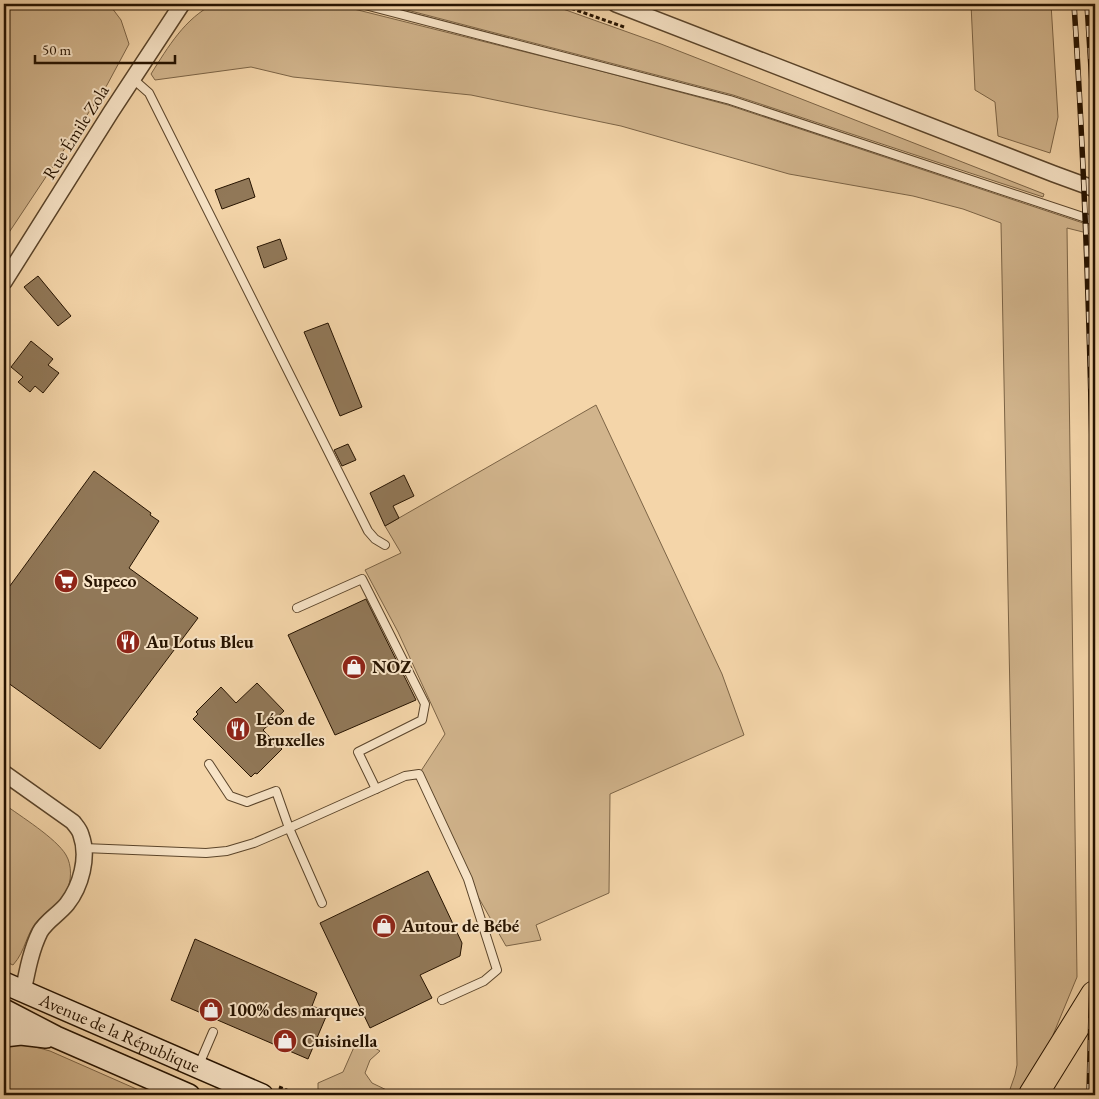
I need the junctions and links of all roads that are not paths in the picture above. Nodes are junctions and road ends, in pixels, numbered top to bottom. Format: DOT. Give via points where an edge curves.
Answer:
graph roads {
  1 [pos="182,4"];
  2 [pos="361,4"];
  3 [pos="616,4"];
  4 [pos="132,78"];
  5 [pos="1095,189"];
  6 [pos="1095,221"];
  7 [pos="4,282"];
  8 [pos="385,545"];
  9 [pos="297,608"];
  10 [pos="209,764"];
  11 [pos="4,773"];
  12 [pos="376,789"];
  13 [pos="289,828"];
  14 [pos="84,848"];
  15 [pos="322,903"];
  16 [pos="4,983"];
  17 [pos="23,992"];
  18 [pos="1095,996"];
  19 [pos="442,1000"];
  20 [pos="4,1010"];
  21 [pos="213,1032"];
  22 [pos="4,1036"];
  23 [pos="56,1037"];
  24 [pos="198,1067"];
  25 [pos="189,1095"];
  26 [pos="262,1095"];
  27 [pos="1034,1095"];
  28 [pos="1056,1095"];
  1 -- 4 [label="street, Rue Émile Zola"];
  2 -- 6 [label="lane" via="730,100"];
  3 -- 5 [label="street"];
  4 -- 7 [label="street, Rue Émile Zola"];
  4 -- 8 [label="lane" via="148,93 368,531"];
  9 -- 12 [label="lane" via="362,579 426,704 422,720 358,752"];
  10 -- 13 [label="lane" via="230,796 247,802 276,791"];
  11 -- 14 [label="street" via="72,822 81,833"];
  12 -- 13 [label="lane"];
  12 -- 19 [label="lane" via="405,776 419,774 468,879 497,970 484,980"];
  13 -- 14 [label="lane" via="227,851"];
  13 -- 15 [label="lane"];
  14 -- 17 [label="street" via="82,872 75,892 41,931"];
  16 -- 17 [label="main road, Avenue de la République"];
  17 -- 24 [label="main road, Avenue de la République"];
  18 -- 27 [label="highway"];
  18 -- 28 [label="highway"];
  20 -- 23 [label="main road, Avenue de la République"];
  21 -- 24 [label="lane"];
  22 -- 23 [label="main road"];
  23 -- 25 [label="main road, Avenue de la République"];
  24 -- 26 [label="main road, Avenue de la République"];
}
